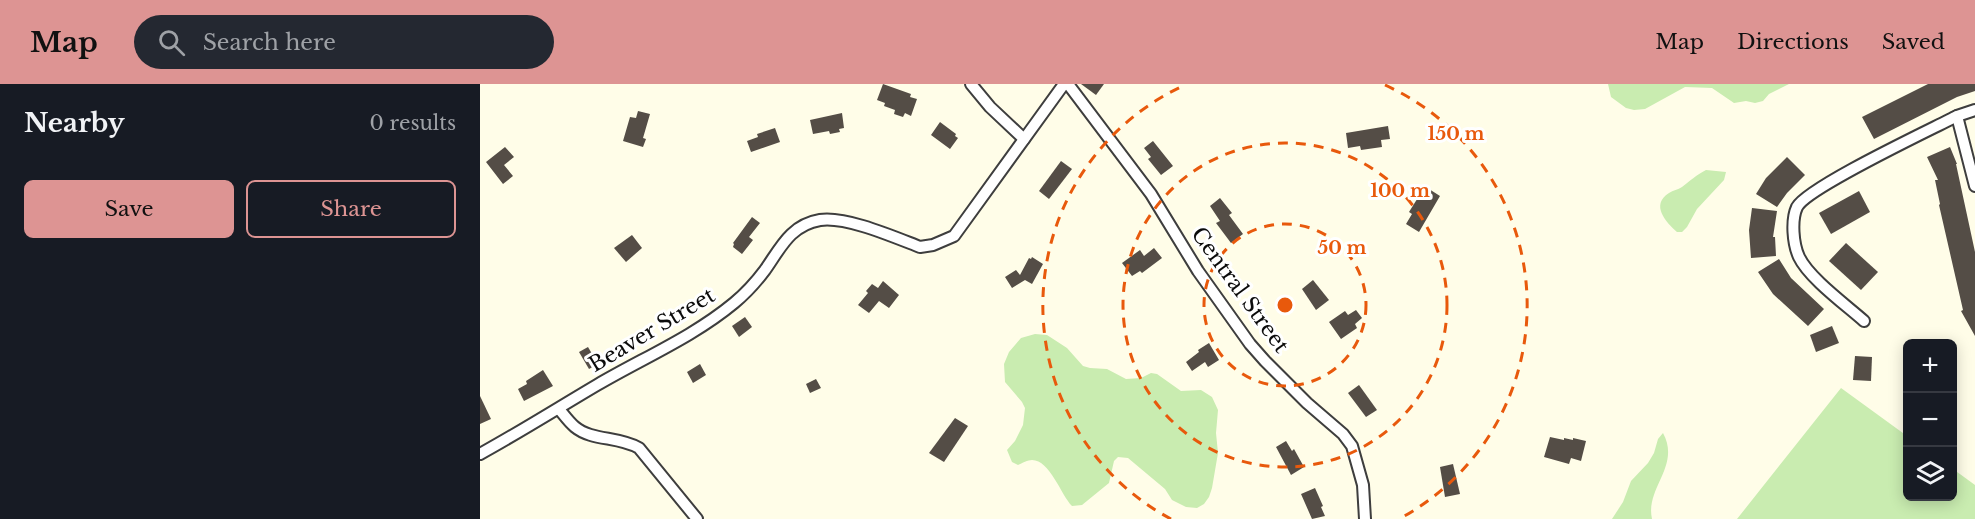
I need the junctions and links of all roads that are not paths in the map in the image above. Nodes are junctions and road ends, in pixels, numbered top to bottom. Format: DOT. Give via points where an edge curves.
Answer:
graph roads {
  1 [pos="971,84"];
  2 [pos="1066,84"];
  3 [pos="1975,110"];
  4 [pos="1957,116"];
  5 [pos="1023,139"];
  6 [pos="1975,186"];
  7 [pos="1864,321"];
  8 [pos="559,409"];
  9 [pos="480,454"];
  10 [pos="697,519"];
  11 [pos="1365,519"];
  1 -- 5 [label="street"];
  2 -- 5 [label="street, Beaver Street"];
  2 -- 11 [label="street, Central Street" via="1150,194 1250,344 1352,446 1363,485"];
  3 -- 4 [label="street"];
  4 -- 6 [label="street"];
  4 -- 7 [label="street" via="1812,192 1798,206 1794,216 1798,255 1806,268"];
  5 -- 8 [label="street, Beaver Street" via="954,236 933,246 920,247 844,222 820,220 796,229 756,281 722,313"];
  8 -- 9 [label="street, Beaver Street"];
  8 -- 10 [label="street" via="582,432 639,448"];
}
